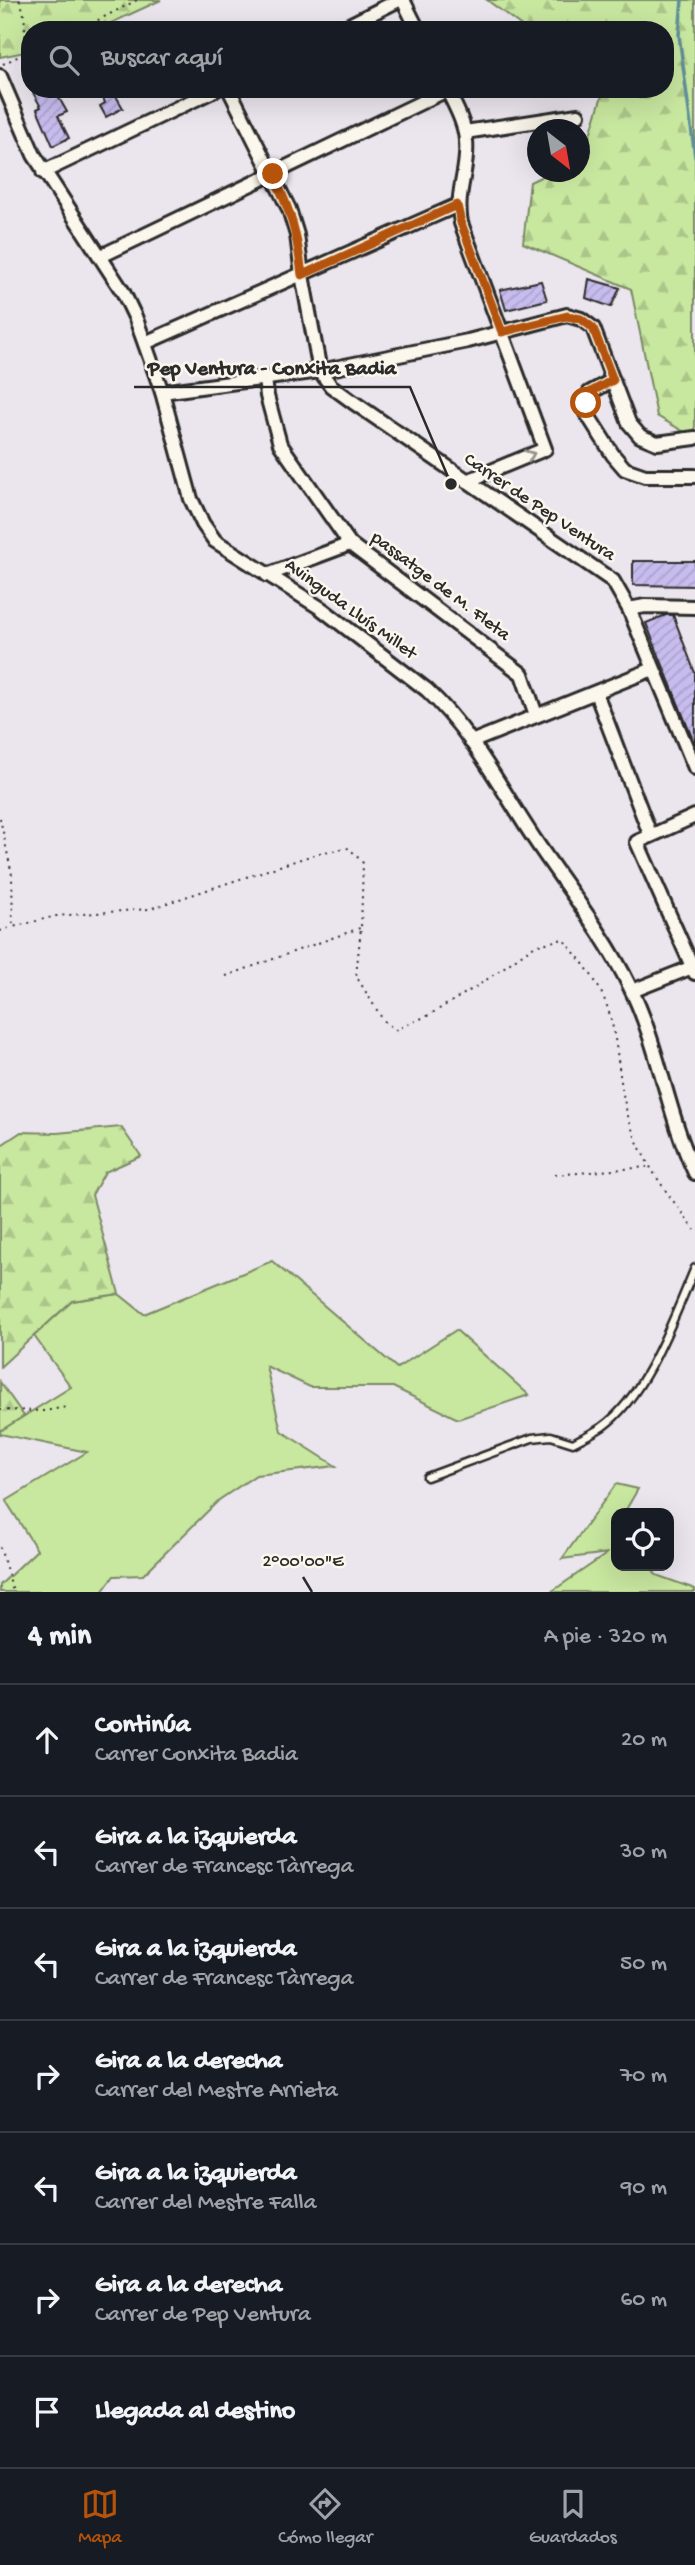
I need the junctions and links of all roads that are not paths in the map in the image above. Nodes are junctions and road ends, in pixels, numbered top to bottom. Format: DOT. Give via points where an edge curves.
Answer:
graph roads {
  1 [pos="401,0"];
  2 [pos="358,21"];
  3 [pos="413,21"];
  4 [pos="0,76"];
  5 [pos="198,98"];
  6 [pos="234,98"];
  7 [pos="429,98"];
  8 [pos="451,98"];
  9 [pos="578,115"];
  10 [pos="465,132"];
  11 [pos="43,172"];
  12 [pos="273,174"];
  13 [pos="457,205"];
  14 [pos="101,256"];
  15 [pos="302,275"];
  16 [pos="502,332"];
  17 [pos="145,343"];
  18 [pos="320,371"];
  19 [pos="265,379"];
  20 [pos="613,380"];
  21 [pos="162,392"];
  22 [pos="695,438"];
  23 [pos="695,476"];
  24 [pos="467,481"];
  25 [pos="350,544"];
  26 [pos="267,575"];
  27 [pos="695,607"];
  28 [pos="629,609"];
  29 [pos="653,669"];
  30 [pos="596,693"];
  31 [pos="536,715"];
  32 [pos="471,742"];
  33 [pos="695,768"];
  34 [pos="695,816"];
  35 [pos="650,834"];
  36 [pos="694,969"];
  37 [pos="632,991"];
  38 [pos="695,1173"];
  39 [pos="695,1269"];
  40 [pos="426,1477"];
  1 -- 2 [label="street"];
  1 -- 3 [label="street"];
  4 -- 11 [label="street, Avinguda Lluís Millet"];
  5 -- 11 [label="street"];
  6 -- 12 [label="street"];
  7 -- 12 [label="street"];
  8 -- 10 [label="street"];
  9 -- 10 [label="street"];
  10 -- 13 [label="street"];
  11 -- 14 [label="street, Avinguda Lluís Millet"];
  12 -- 14 [label="street"];
  12 -- 15 [label="street" via="297,235"];
  13 -- 15 [label="street"];
  13 -- 16 [label="street"];
  14 -- 17 [label="street, Avinguda Lluís Millet"];
  15 -- 17 [label="street"];
  15 -- 18 [label="street"];
  16 -- 18 [label="street"];
  16 -- 20 [label="street" via="567,316 581,319 593,328"];
  24 -- 16 [label="street, one-way" via="545,449"];
  17 -- 21 [label="street, Avinguda Lluís Millet"];
  18 -- 19 [label="street"];
  18 -- 24 [label="street, Carrer de Pep Ventura" via="331,386"];
  19 -- 21 [label="street"];
  19 -- 25 [label="street, passatge de M. Fleta" via="280,444"];
  20 -- 22 [label="street" via="629,423 640,436 657,443"];
  20 -- 23 [label="street" via="589,393 586,403 587,414 612,455 625,469 645,476"];
  21 -- 26 [label="street, Avinguda Lluís Millet" via="202,524 215,541"];
  24 -- 28 [label="street, Carrer de Pep Ventura" via="613,581"];
  25 -- 26 [label="street"];
  25 -- 31 [label="street, passatge de M. Fleta" via="522,674"];
  26 -- 32 [label="street, Avinguda Lluís Millet" via="322,610 426,690"];
  27 -- 28 [label="street"];
  28 -- 29 [label="street, Carrer de Pep Ventura"];
  29 -- 30 [label="street"];
  29 -- 33 [label="street, Carrer de Pep Ventura"];
  30 -- 31 [label="street"];
  30 -- 35 [label="street"];
  31 -- 32 [label="street"];
  32 -- 37 [label="street, Avinguda Lluís Millet"];
  34 -- 35 [label="street"];
  35 -- 36 [label="street" via="638,842"];
  36 -- 37 [label="street"];
  37 -- 38 [label="street, Avinguda Lluís Millet"];
  39 -- 40 [label="lane" via="661,1348 628,1402 603,1426 573,1443 551,1436 531,1438"];
}
